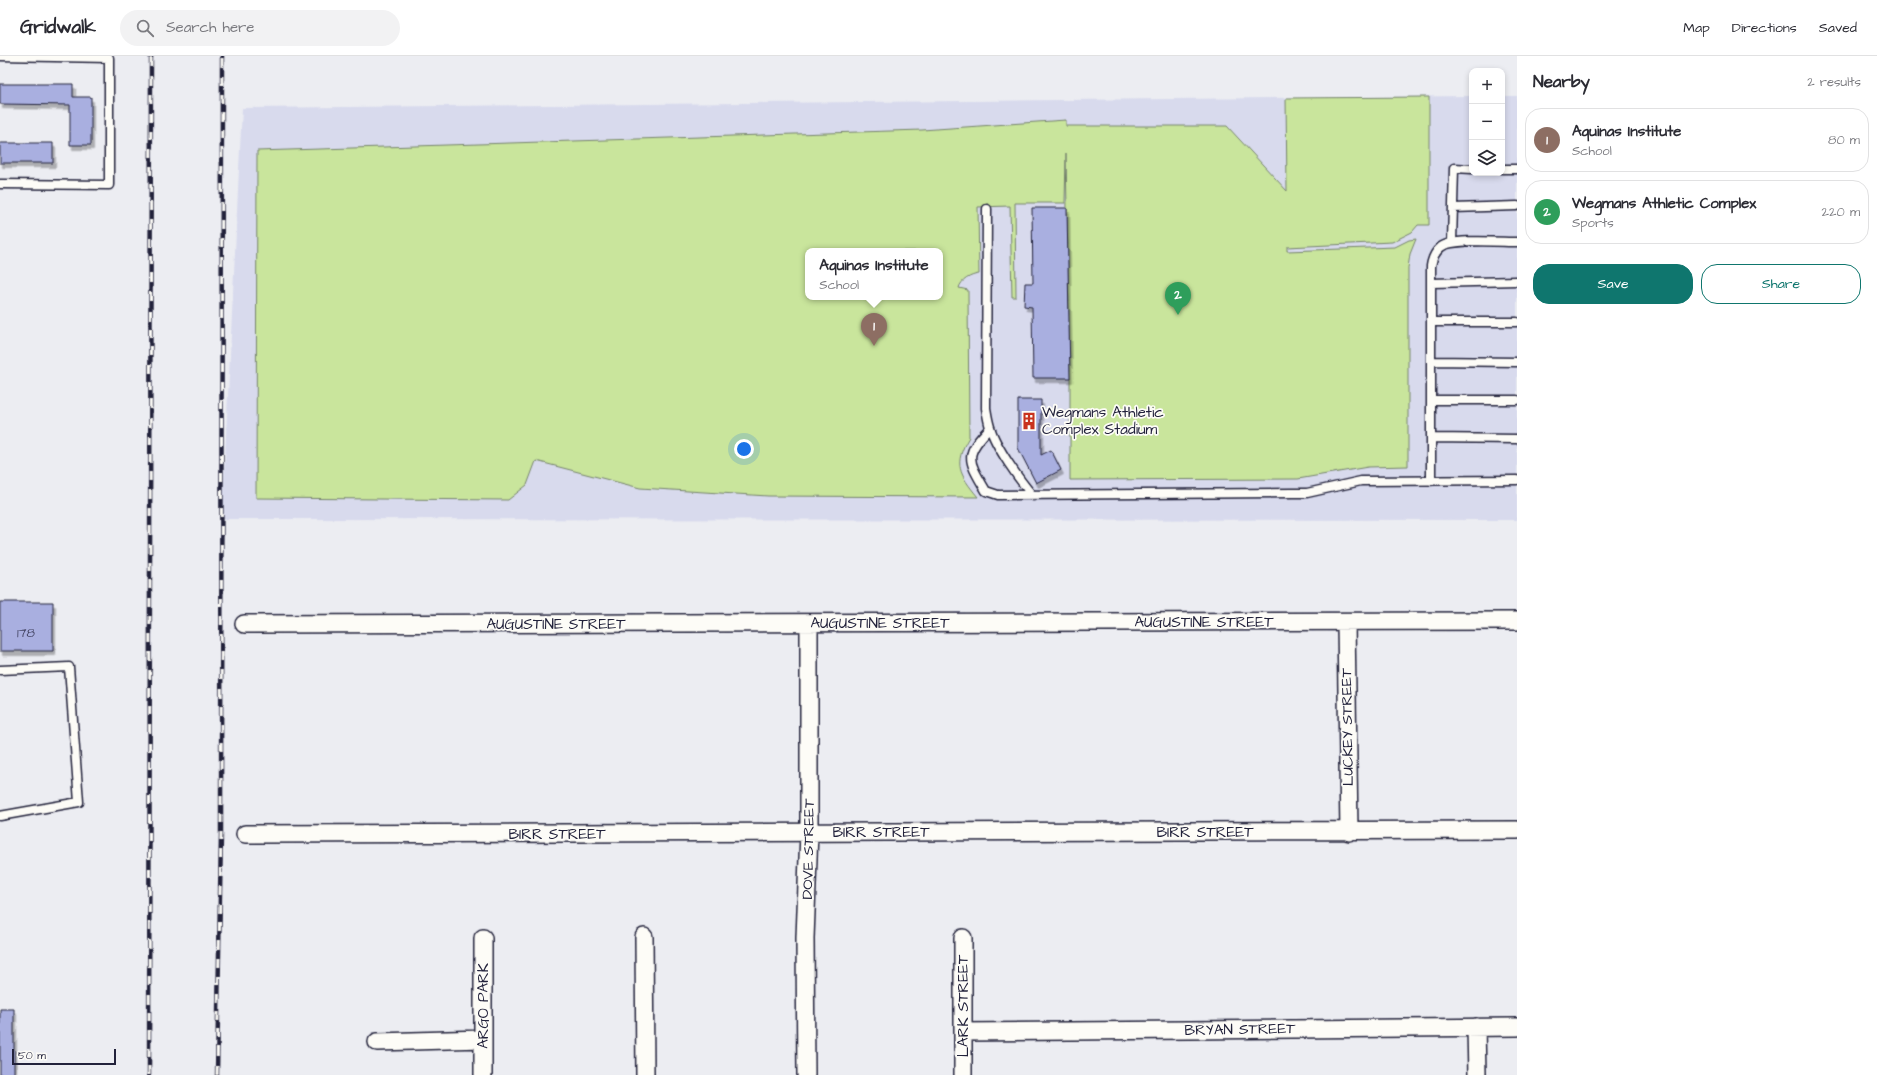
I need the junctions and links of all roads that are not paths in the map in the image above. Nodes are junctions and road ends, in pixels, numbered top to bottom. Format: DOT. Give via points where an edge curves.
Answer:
graph roads {
  1 [pos="0,56"];
  2 [pos="1469,168"];
  3 [pos="1517,169"];
  4 [pos="1505,170"];
  5 [pos="0,184"];
  6 [pos="1517,206"];
  7 [pos="1453,208"];
  8 [pos="987,209"];
  9 [pos="1452,242"];
  10 [pos="1517,242"];
  11 [pos="1517,281"];
  12 [pos="1431,282"];
  13 [pos="1431,322"];
  14 [pos="1517,322"];
  15 [pos="1431,361"];
  16 [pos="1517,362"];
  17 [pos="1431,400"];
  18 [pos="1517,400"];
  19 [pos="990,428"];
  20 [pos="1431,438"];
  21 [pos="1517,439"];
  22 [pos="1517,480"];
  23 [pos="1431,481"];
  24 [pos="1033,496"];
  25 [pos="1517,621"];
  26 [pos="1346,622"];
  27 [pos="244,624"];
  28 [pos="809,624"];
  29 [pos="0,670"];
  30 [pos="0,816"];
  31 [pos="1517,830"];
  32 [pos="809,832"];
  33 [pos="1348,832"];
  34 [pos="245,834"];
  35 [pos="482,938"];
  36 [pos="644,938"];
  37 [pos="963,938"];
  38 [pos="1476,1027"];
  39 [pos="1517,1027"];
  40 [pos="963,1032"];
  41 [pos="482,1039"];
  42 [pos="377,1042"];
  43 [pos="483,1075"];
  44 [pos="645,1075"];
  45 [pos="806,1075"];
  46 [pos="964,1075"];
  47 [pos="1477,1075"];
  1 -- 5 [label="lane" via="109,58 109,184"];
  2 -- 7 [label="lane" via="1454,168"];
  3 -- 4 [label="lane"];
  6 -- 7 [label="lane"];
  7 -- 9 [label="lane"];
  8 -- 19 [label="lane" via="986,408"];
  9 -- 10 [label="lane"];
  9 -- 12 [label="lane" via="1441,247 1433,256"];
  11 -- 12 [label="lane"];
  12 -- 13 [label="lane"];
  13 -- 14 [label="lane"];
  13 -- 15 [label="lane"];
  15 -- 16 [label="lane"];
  15 -- 17 [label="lane"];
  17 -- 18 [label="lane"];
  17 -- 20 [label="lane"];
  19 -- 24 [label="lane" via="1020,481"];
  19 -- 24 [label="lane" via="976,441 971,451 971,461 986,491 998,495"];
  20 -- 21 [label="lane"];
  20 -- 23 [label="lane"];
  22 -- 23 [label="lane"];
  23 -- 24 [label="lane" via="1361,481 1307,493"];
  25 -- 26 [label="street, AUGUSTINE STREET"];
  26 -- 28 [label="street, AUGUSTINE STREET"];
  26 -- 33 [label="street, LUCKEY STREET"];
  27 -- 28 [label="street, AUGUSTINE STREET"];
  28 -- 32 [label="street, DOVE STREET"];
  29 -- 30 [label="lane" via="69,667 79,802"];
  31 -- 33 [label="street, BIRR STREET"];
  32 -- 33 [label="street, BIRR STREET"];
  32 -- 34 [label="street, BIRR STREET"];
  32 -- 45 [label="street, DOVE STREET" via="805,938"];
  35 -- 41 [label="street, ARGO PARK"];
  36 -- 44 [label="street"];
  37 -- 40 [label="street, LARK STREET"];
  38 -- 39 [label="street, BRYAN STREET"];
  38 -- 40 [label="street, BRYAN STREET"];
  38 -- 47 [label="street"];
  40 -- 46 [label="street, LARK STREET"];
  41 -- 42 [label="street"];
  41 -- 43 [label="street, ARGO PARK"];
}
